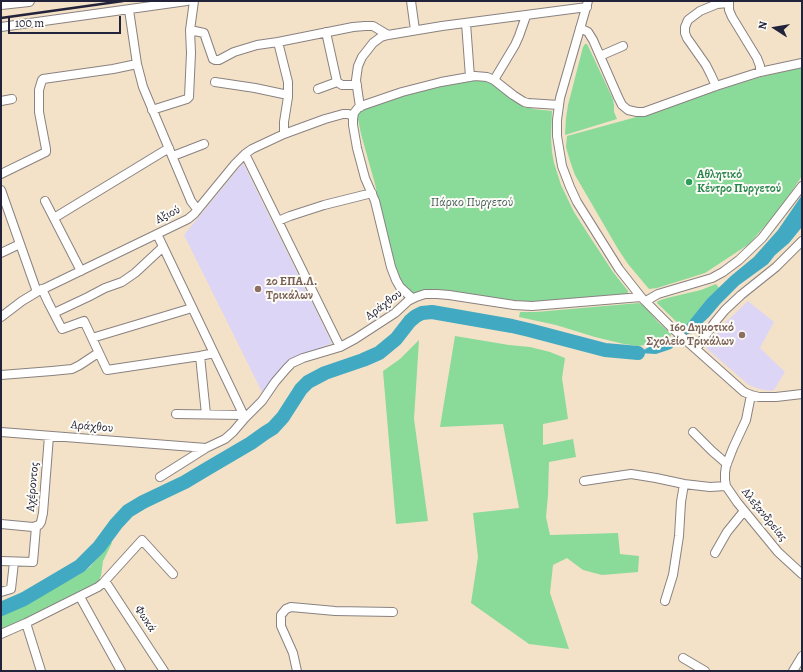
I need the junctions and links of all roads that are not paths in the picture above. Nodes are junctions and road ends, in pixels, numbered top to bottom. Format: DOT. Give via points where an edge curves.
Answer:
graph roads {
  1 [pos="30,1"];
  2 [pos="187,1"];
  3 [pos="194,1"];
  4 [pos="411,1"];
  5 [pos="728,2"];
  6 [pos="8,3"];
  7 [pos="587,4"];
  8 [pos="129,10"];
  9 [pos="526,16"];
  10 [pos="466,23"];
  11 [pos="1,27"];
  12 [pos="580,28"];
  13 [pos="190,30"];
  14 [pos="415,30"];
  15 [pos="326,32"];
  16 [pos="388,35"];
  17 [pos="278,42"];
  18 [pos="623,46"];
  19 [pos="600,56"];
  20 [pos="802,63"];
  21 [pos="138,64"];
  22 [pos="760,72"];
  23 [pos="470,77"];
  24 [pos="494,80"];
  25 [pos="215,82"];
  26 [pos="337,82"];
  27 [pos="357,85"];
  28 [pos="716,86"];
  29 [pos="318,89"];
  30 [pos="288,95"];
  31 [pos="12,99"];
  32 [pos="1,101"];
  33 [pos="559,105"];
  34 [pos="360,107"];
  35 [pos="152,110"];
  36 [pos="353,116"];
  37 [pos="284,134"];
  38 [pos="204,144"];
  39 [pos="171,152"];
  40 [pos="245,154"];
  41 [pos="1,174"];
  42 [pos="802,186"];
  43 [pos="1,190"];
  44 [pos="372,193"];
  45 [pos="45,201"];
  46 [pos="198,209"];
  47 [pos="54,218"];
  48 [pos="278,220"];
  49 [pos="157,234"];
  50 [pos="802,241"];
  51 [pos="20,244"];
  52 [pos="163,247"];
  53 [pos="1,253"];
  54 [pos="81,271"];
  55 [pos="40,290"];
  56 [pos="412,298"];
  57 [pos="643,299"];
  58 [pos="192,308"];
  59 [pos="54,313"];
  60 [pos="1,317"];
  61 [pos="92,338"];
  62 [pos="340,347"];
  63 [pos="694,347"];
  64 [pos="98,353"];
  65 [pos="214,353"];
  66 [pos="200,356"];
  67 [pos="1,375"];
  68 [pos="802,394"];
  69 [pos="751,395"];
  70 [pos="176,414"];
  71 [pos="206,414"];
  72 [pos="244,416"];
  73 [pos="1,432"];
  74 [pos="693,432"];
  75 [pos="49,436"];
  76 [pos="206,448"];
  77 [pos="727,464"];
  78 [pos="160,477"];
  79 [pos="584,481"];
  80 [pos="684,484"];
  81 [pos="726,486"];
  82 [pos="744,511"];
  83 [pos="1,524"];
  84 [pos="36,527"];
  85 [pos="715,553"];
  86 [pos="1,561"];
  87 [pos="14,562"];
  88 [pos="173,574"];
  89 [pos="802,574"];
  90 [pos="105,581"];
  91 [pos="1,592"];
  92 [pos="80,597"];
  93 [pos="665,601"];
  94 [pos="393,612"];
  95 [pos="26,624"];
  96 [pos="1,634"];
  97 [pos="802,656"];
  98 [pos="683,658"];
  99 [pos="42,671"];
  100 [pos="120,671"];
  101 [pos="164,671"];
  102 [pos="297,671"];
  103 [pos="705,671"];
  104 [pos="794,671"];
  1 -- 6 [label="main road"];
  2 -- 8 [label="street"];
  3 -- 13 [label="street"];
  4 -- 14 [label="street"];
  5 -- 22 [label="street" via="732,17 757,58"];
  5 -- 28 [label="street" via="700,11 688,20 685,27 687,38 706,65"];
  7 -- 9 [label="street"];
  7 -- 12 [label="street"];
  8 -- 11 [label="street"];
  8 -- 21 [label="street"];
  9 -- 10 [label="street"];
  9 -- 24 [label="street" via="515,45"];
  10 -- 14 [label="street"];
  10 -- 23 [label="street"];
  12 -- 19 [label="street" via="588,32"];
  12 -- 33 [label="street"];
  13 -- 17 [label="street" via="204,33 215,60 249,47"];
  13 -- 35 [label="street" via="189,97"];
  14 -- 16 [label="street"];
  15 -- 16 [label="street" via="370,26"];
  15 -- 17 [label="street"];
  15 -- 26 [label="street"];
  16 -- 27 [label="street" via="373,43 362,57 357,71"];
  17 -- 30 [label="street" via="288,82"];
  18 -- 19 [label="street"];
  19 -- 28 [label="street" via="622,105 628,110 644,112"];
  20 -- 22 [label="street"];
  21 -- 35 [label="street"];
  21 -- 41 [label="street" via="43,79 39,90 39,112 46,152"];
  22 -- 28 [label="street"];
  23 -- 24 [label="street" via="483,76"];
  23 -- 34 [label="street" via="422,86"];
  24 -- 33 [label="street" via="524,102"];
  25 -- 30 [label="street"];
  26 -- 27 [label="street" via="342,85"];
  26 -- 29 [label="street"];
  27 -- 34 [label="street"];
  30 -- 37 [label="street"];
  31 -- 32 [label="street"];
  33 -- 57 [label="street" via="556,124 558,148 570,187 600,240"];
  34 -- 36 [label="street"];
  35 -- 39 [label="street"];
  36 -- 37 [label="street, Αξιού" via="333,116"];
  36 -- 44 [label="street" via="357,148"];
  37 -- 40 [label="street, Αξιού"];
  38 -- 39 [label="street"];
  39 -- 46 [label="street" via="191,201"];
  39 -- 47 [label="street"];
  40 -- 46 [label="street, Αξιού"];
  40 -- 48 [label="street"];
  42 -- 57 [label="street" via="762,238 723,272 712,278"];
  43 -- 51 [label="street"];
  44 -- 48 [label="street"];
  44 -- 56 [label="street" via="394,276 400,287"];
  45 -- 47 [label="street"];
  46 -- 49 [label="street, Αξιού" via="188,219"];
  47 -- 54 [label="street"];
  48 -- 62 [label="street"];
  49 -- 52 [label="street"];
  49 -- 54 [label="street, Αξιού"];
  50 -- 63 [label="street" via="776,267 725,310"];
  51 -- 53 [label="street"];
  51 -- 55 [label="street"];
  52 -- 58 [label="street"];
  52 -- 59 [label="street" via="135,274 122,282"];
  54 -- 55 [label="street, Αξιού"];
  55 -- 59 [label="street"];
  55 -- 60 [label="street, Αξιού"];
  56 -- 57 [label="street, Αράχθου" via="437,294 514,306"];
  56 -- 62 [label="street, Αράχθου" via="371,330"];
  57 -- 63 [label="street"];
  58 -- 61 [label="street"];
  58 -- 65 [label="street"];
  59 -- 61 [label="street" via="62,329 84,321"];
  61 -- 64 [label="street"];
  62 -- 72 [label="street, Αράχθου" via="292,363 262,401"];
  63 -- 69 [label="street" via="744,392"];
  64 -- 66 [label="street" via="107,370"];
  64 -- 67 [label="street" via="72,369"];
  65 -- 66 [label="street"];
  65 -- 72 [label="street"];
  66 -- 71 [label="street"];
  68 -- 69 [label="street" via="776,397"];
  69 -- 77 [label="street, Αλεξανδρείας" via="746,420"];
  70 -- 71 [label="street"];
  71 -- 72 [label="street"];
  72 -- 76 [label="street, Αράχθου" via="234,432"];
  73 -- 75 [label="street, Αράχθου"];
  74 -- 77 [label="street"];
  75 -- 76 [label="street, Αράχθου"];
  75 -- 84 [label="street, Αχέροντος" via="43,517"];
  76 -- 78 [label="street, Αράχθου"];
  77 -- 81 [label="street, Αλεξανδρείας"];
  79 -- 80 [label="street" via="631,474"];
  80 -- 81 [label="street"];
  80 -- 93 [label="street" via="673,575"];
  81 -- 82 [label="street, Αλεξανδρείας"];
  82 -- 85 [label="street" via="726,532"];
  82 -- 89 [label="street, Αλεξανδρείας" via="778,552"];
  83 -- 84 [label="street, Αχέροντος"];
  84 -- 87 [label="street" via="33,562"];
  86 -- 87 [label="street"];
  87 -- 91 [label="street" via="11,589"];
  88 -- 90 [label="street" via="142,540"];
  90 -- 92 [label="street"];
  90 -- 101 [label="street, Φωκά"];
  92 -- 95 [label="street"];
  92 -- 100 [label="street"];
  94 -- 102 [label="street" via="291,607 286,609 281,615 282,626"];
  95 -- 96 [label="street"];
  95 -- 99 [label="street"];
  97 -- 104 [label="street"];
  98 -- 103 [label="street"];
}
